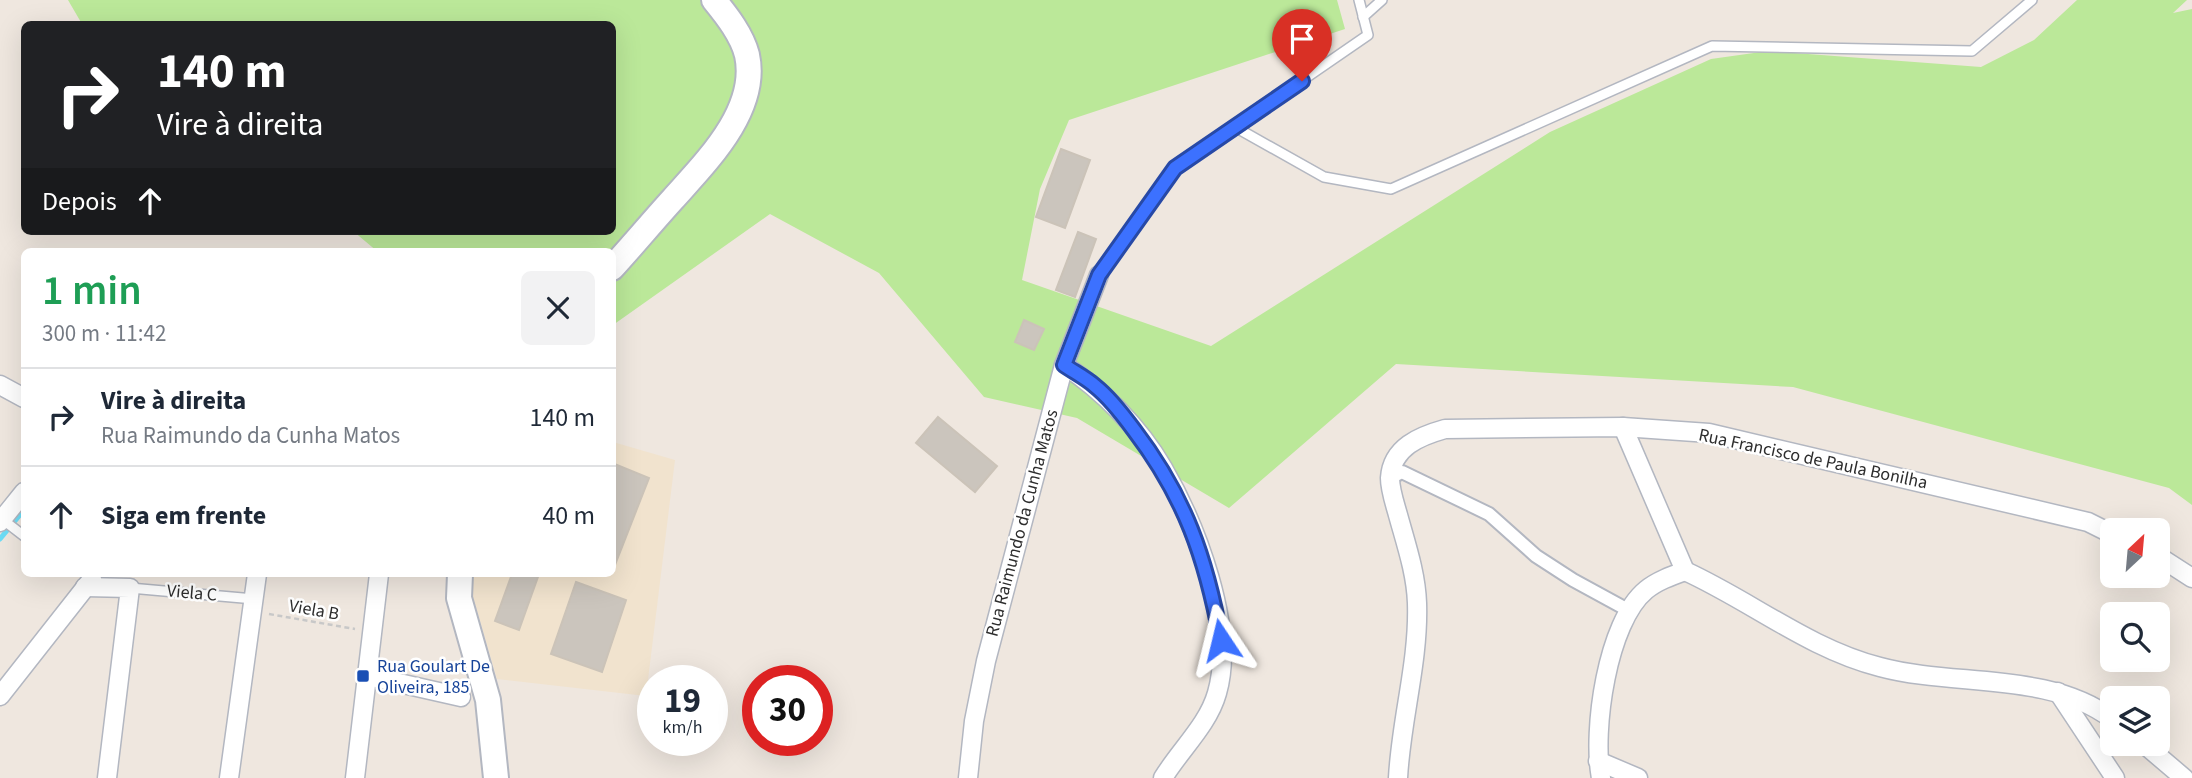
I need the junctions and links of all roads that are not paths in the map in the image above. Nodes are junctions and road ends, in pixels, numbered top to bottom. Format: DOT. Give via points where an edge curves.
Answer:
graph roads {
  1 [pos="714,0"];
  2 [pos="1359,0"];
  3 [pos="1382,0"];
  4 [pos="2032,0"];
  5 [pos="1363,17"];
  6 [pos="1236,127"];
  7 [pos="616,264"];
  8 [pos="1099,275"];
  9 [pos="1064,365"];
  10 [pos="0,385"];
  11 [pos="21,396"];
  12 [pos="1623,427"];
  13 [pos="1392,471"];
  14 [pos="21,496"];
  15 [pos="3,521"];
  16 [pos="2100,528"];
  17 [pos="21,533"];
  18 [pos="2170,564"];
  19 [pos="1685,571"];
  20 [pos="257,577"];
  21 [pos="379,577"];
  22 [pos="460,577"];
  23 [pos="2192,578"];
  24 [pos="88,580"];
  25 [pos="130,581"];
  26 [pos="253,605"];
  27 [pos="1628,610"];
  28 [pos="368,676"];
  29 [pos="2058,692"];
  30 [pos="0,696"];
  31 [pos="461,697"];
  32 [pos="2100,710"];
  33 [pos="2158,756"];
  34 [pos="1599,770"];
  35 [pos="107,778"];
  36 [pos="229,778"];
  37 [pos="355,778"];
  38 [pos="496,778"];
  39 [pos="968,778"];
  40 [pos="1163,778"];
  41 [pos="1398,778"];
  42 [pos="1638,778"];
  43 [pos="2115,778"];
  44 [pos="2184,778"];
  1 -- 7 [label="main road" via="747,54 749,74 742,103 715,153"];
  2 -- 5 [label="lane"];
  3 -- 5 [label="lane"];
  4 -- 6 [label="lane" via="1972,51 1712,46 1391,189 1324,177"];
  5 -- 6 [label="lane" via="1368,35"];
  6 -- 8 [label="lane" via="1175,168"];
  8 -- 9 [label="street, Rua Raimundo da Cunha Matos"];
  9 -- 39 [label="street, Rua Raimundo da Cunha Matos" via="985,661"];
  9 -- 40 [label="street" via="1104,395 1162,467 1183,508 1211,586 1221,640 1217,694 1208,715"];
  10 -- 11 [label="street"];
  12 -- 13 [label="street, Rua Francisco de Paula Bonilha" via="1446,429 1414,439 1402,449"];
  12 -- 16 [label="street, Rua Francisco de Paula Bonilha" via="1709,433"];
  12 -- 19 [label="street"];
  13 -- 27 [label="street" via="1402,471 1489,514 1536,556"];
  13 -- 41 [label="street" via="1417,603 1417,643 1400,737"];
  14 -- 15 [label="street"];
  15 -- 17 [label="lane"];
  18 -- 23 [label="street"];
  19 -- 27 [label="street" via="1645,590"];
  19 -- 29 [label="street" via="1805,637 1878,667"];
  20 -- 26 [label="street"];
  21 -- 28 [label="street"];
  22 -- 38 [label="main road" via="459,598 488,700"];
  24 -- 25 [label="street"];
  24 -- 30 [label="street"];
  25 -- 26 [label="lane, Viela C"];
  25 -- 35 [label="street"];
  26 -- 36 [label="street"];
  27 -- 34 [label="street" via="1616,635 1603,687"];
  28 -- 31 [label="street"];
  28 -- 37 [label="street"];
  29 -- 32 [label="street"];
  29 -- 43 [label="street"];
  33 -- 44 [label="street"];
  34 -- 42 [label="street"];
}
